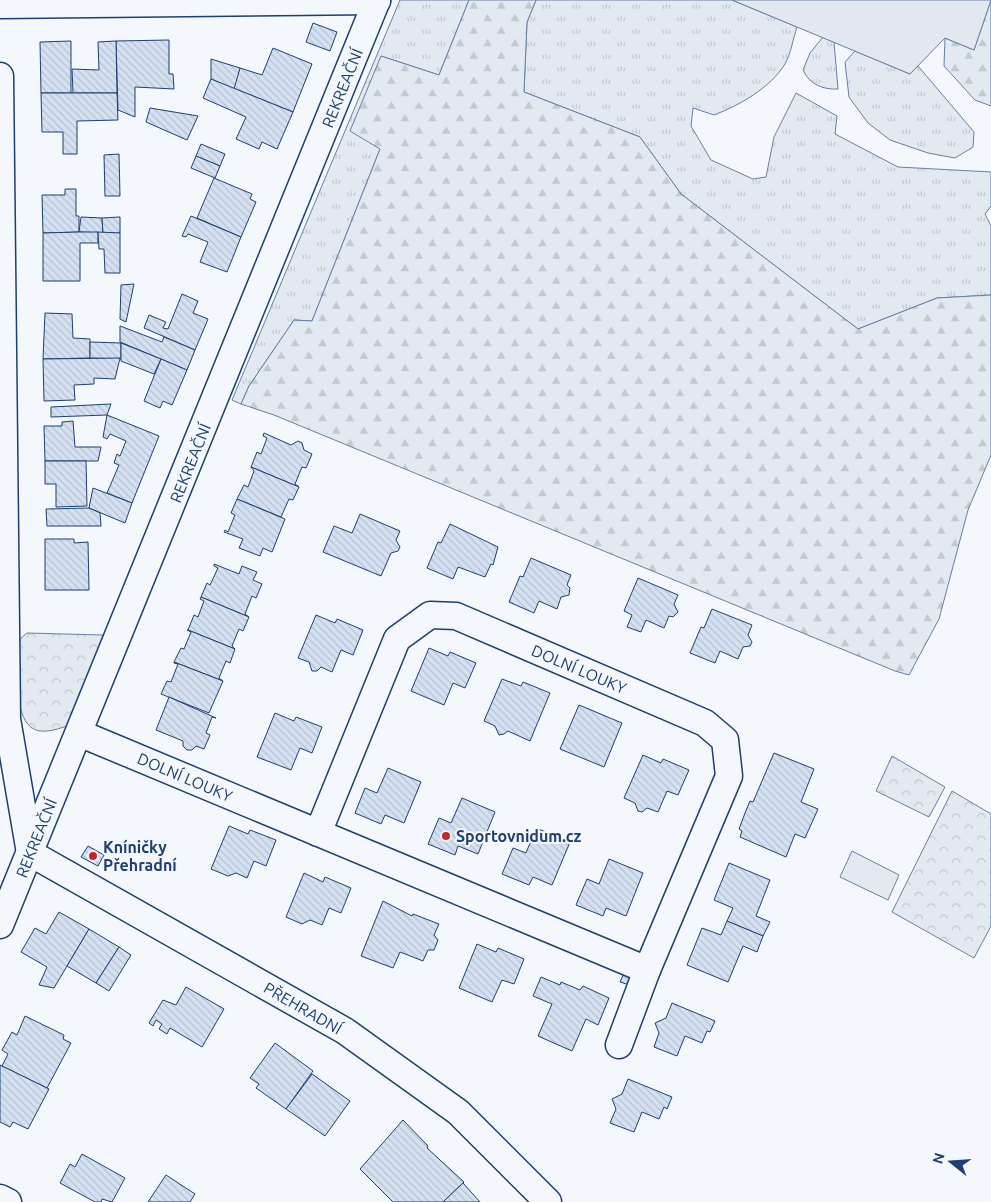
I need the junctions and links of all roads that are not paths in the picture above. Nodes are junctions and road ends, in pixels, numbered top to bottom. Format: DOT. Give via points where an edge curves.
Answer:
graph roads {
  1 [pos="377,1"];
  2 [pos="0,5"];
  3 [pos="0,76"];
  4 [pos="79,733"];
  5 [pos="318,833"];
  6 [pos="30,853"];
  7 [pos="0,925"];
  8 [pos="648,970"];
  9 [pos="620,1045"];
  10 [pos="0,1198"];
  11 [pos="8,1202"];
  12 [pos="548,1202"];
  1 -- 2 [label="street"];
  1 -- 4 [label="street, REKREAČNÍ"];
  3 -- 6 [label="street" via="7,719"];
  4 -- 5 [label="street, DOLNÍ LOUKY"];
  4 -- 6 [label="street, REKREAČNÍ"];
  5 -- 8 [label="street, DOLNÍ LOUKY"];
  5 -- 8 [label="street, DOLNÍ LOUKY" via="397,639 430,615 456,616 705,723 725,740 729,776"];
  6 -- 7 [label="street, REKREAČNÍ"];
  6 -- 12 [label="street, PŘEHRADNÍ" via="345,1031 458,1112"];
  8 -- 9 [label="street, DOLNÍ LOUKY"];
  10 -- 11 [label="street"];
}
